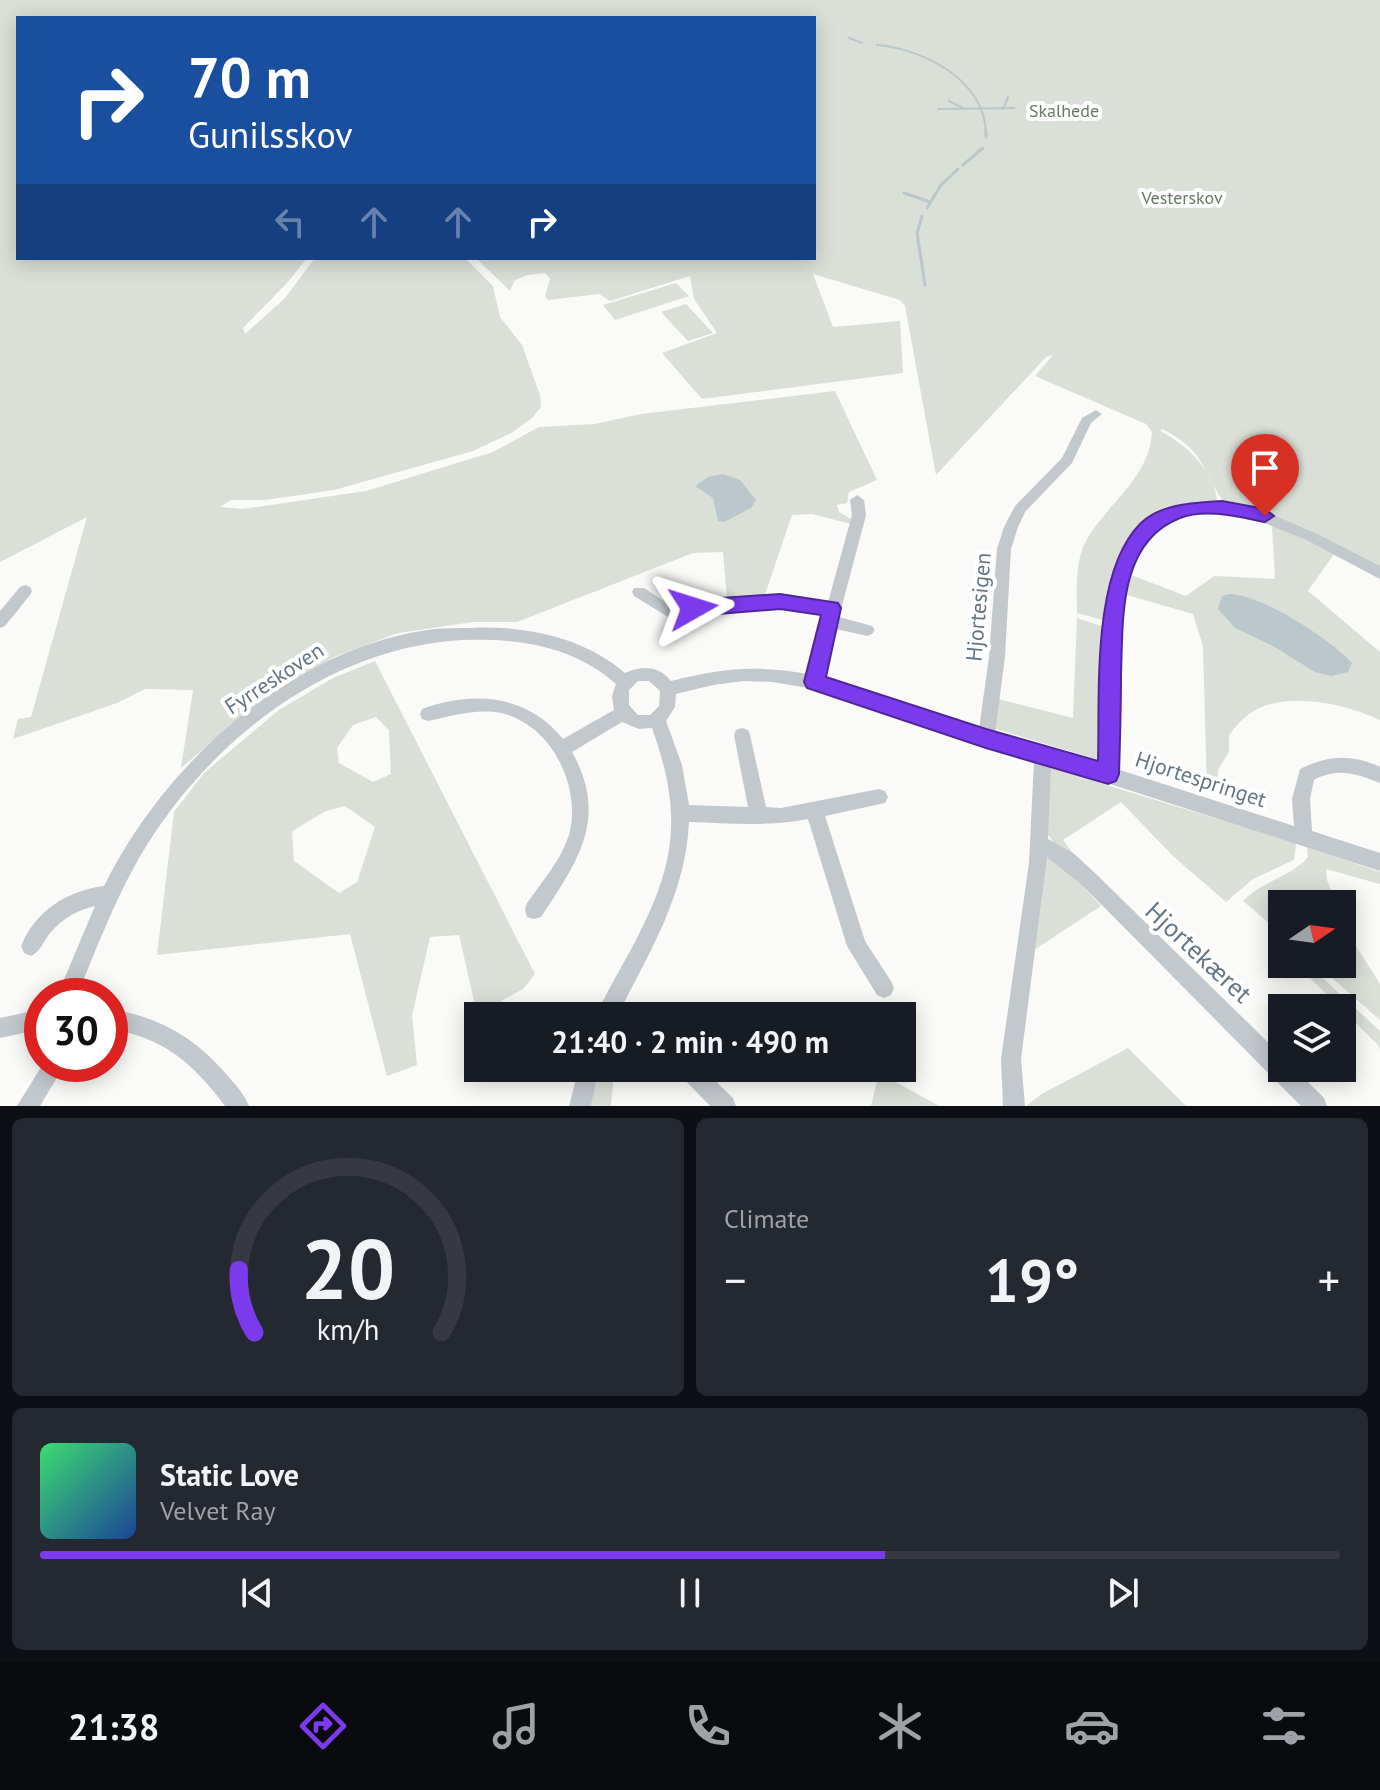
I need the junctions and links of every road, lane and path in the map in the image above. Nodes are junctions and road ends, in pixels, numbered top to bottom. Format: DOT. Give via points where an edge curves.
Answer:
graph roads {
  1 [pos="1096,414"];
  2 [pos="857,500"];
  3 [pos="1380,573"];
  4 [pos="25,591"];
  5 [pos="639,592"];
  6 [pos="830,615"];
  7 [pos="0,622"];
  8 [pos="867,630"];
  9 [pos="625,682"];
  10 [pos="814,682"];
  11 [pos="668,689"];
  12 [pos="623,713"];
  13 [pos="428,714"];
  14 [pos="657,718"];
  15 [pos="742,735"];
  16 [pos="986,739"];
  17 [pos="562,749"];
  18 [pos="1043,754"];
  19 [pos="1108,774"];
  20 [pos="1380,775"];
  21 [pos="879,797"];
  22 [pos="814,810"];
  23 [pos="681,813"];
  24 [pos="759,817"];
  25 [pos="1304,837"];
  26 [pos="1040,844"];
  27 [pos="1380,862"];
  28 [pos="109,895"];
  29 [pos="534,910"];
  30 [pos="31,946"];
  31 [pos="74,978"];
  32 [pos="884,988"];
  33 [pos="613,1002"];
  34 [pos="24,1023"];
  35 [pos="128,1023"];
  36 [pos="0,1028"];
  37 [pos="43,1082"];
  38 [pos="586,1082"];
  39 [pos="701,1082"];
  40 [pos="28,1106"];
  41 [pos="238,1106"];
  42 [pos="580,1106"];
  43 [pos="725,1106"];
  44 [pos="1014,1106"];
  45 [pos="1316,1106"];
  1 -- 16 [label="street, Hjortesigen" via="1086,421 1067,460 1020,509 1011,527 1004,549"];
  2 -- 6 [label="street" via="859,515"];
  3 -- 19 [label="street, Hjortespringet" via="1298,529 1250,511 1192,508 1156,521 1129,554 1117,586"];
  4 -- 7 [label="street"];
  5 -- 6 [label="street" via="668,611 780,602"];
  6 -- 8 [label="street"];
  6 -- 10 [label="street"];
  9 -- 11 [label="street" via="646,675"];
  9 -- 12 [label="street" via="617,698"];
  9 -- 28 [label="street, Fyrreskoven" via="585,654 553,641 470,632 357,657 318,673 228,736 173,793"];
  10 -- 11 [label="street" via="744,674"];
  10 -- 16 [label="street"];
  11 -- 14 [label="street" via="667,708"];
  12 -- 14 [label="street" via="639,721"];
  12 -- 17 [label="street"];
  13 -- 17 [label="street" via="471,705 502,707 537,721"];
  14 -- 23 [label="street" via="673,763"];
  15 -- 24 [label="street"];
  16 -- 18 [label="street"];
  17 -- 29 [label="street" via="578,786 581,822 570,856"];
  18 -- 19 [label="street"];
  18 -- 26 [label="street"];
  19 -- 25 [label="street, Hjortespringet"];
  20 -- 25 [label="street, Hjortespringet" via="1350,763 1325,764 1306,775 1301,799"];
  21 -- 22 [label="street"];
  22 -- 24 [label="street"];
  22 -- 32 [label="street" via="857,946"];
  23 -- 24 [label="street"];
  23 -- 33 [label="street" via="678,854 664,902"];
  25 -- 27 [label="street, Hjortespringet"];
  26 -- 44 [label="street" via="1011,1059"];
  26 -- 45 [label="street, Hjortekæret" via="1084,874"];
  28 -- 30 [label="street" via="84,897 42,924"];
  28 -- 31 [label="street, Fyrreskoven"];
  34 -- 36 [label="street"];
  35 -- 41 [label="street" via="159,1031 191,1050"];
  37 -- 40 [label="street"];
  38 -- 42 [label="street"];
  39 -- 43 [label="street"];
}
